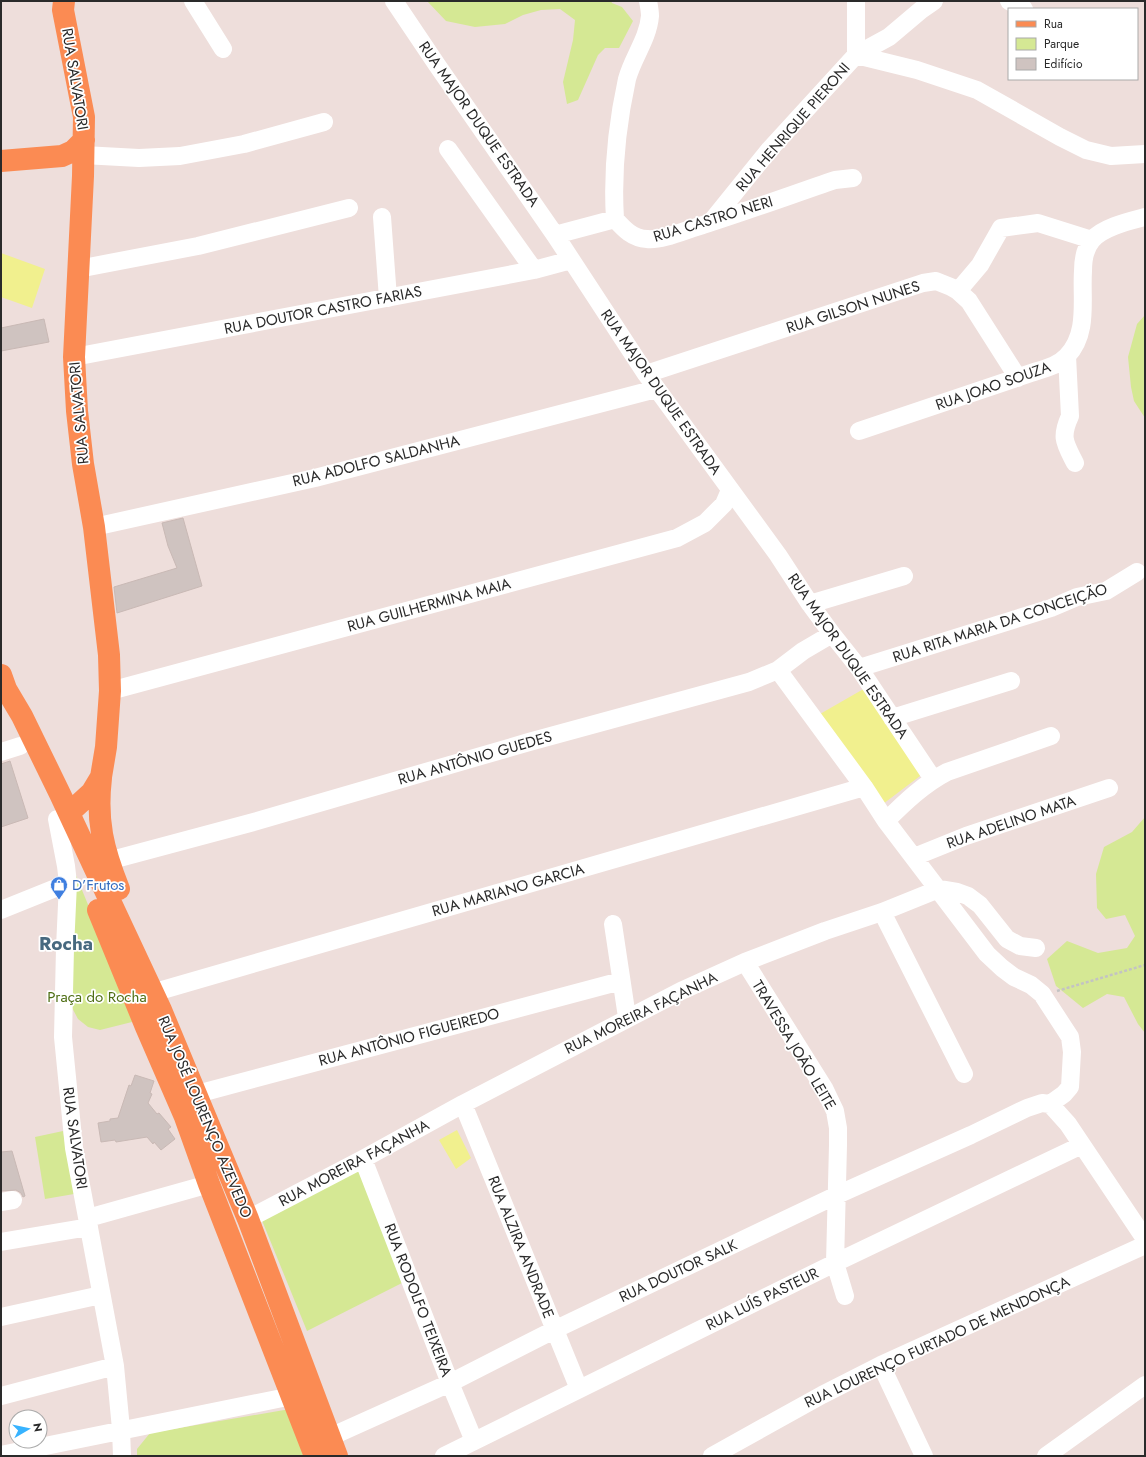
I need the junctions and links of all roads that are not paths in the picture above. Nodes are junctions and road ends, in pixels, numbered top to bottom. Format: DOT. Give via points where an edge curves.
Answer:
graph roads {
  1 [pos="64,1"];
  2 [pos="193,1"];
  3 [pos="394,1"];
  4 [pos="648,1"];
  5 [pos="856,1"];
  6 [pos="934,1"];
  7 [pos="1008,1"];
  8 [pos="1022,8"];
  9 [pos="223,49"];
  10 [pos="856,54"];
  11 [pos="324,122"];
  12 [pos="448,149"];
  13 [pos="1145,154"];
  14 [pos="78,157"];
  15 [pos="1,161"];
  16 [pos="853,178"];
  17 [pos="349,208"];
  18 [pos="382,217"];
  19 [pos="1145,217"];
  20 [pos="615,218"];
  21 [pos="711,222"];
  22 [pos="555,235"];
  23 [pos="1092,240"];
  24 [pos="571,260"];
  25 [pos="78,269"];
  26 [pos="534,270"];
  27 [pos="958,291"];
  28 [pos="388,298"];
  29 [pos="1067,356"];
  30 [pos="74,357"];
  31 [pos="1018,378"];
  32 [pos="651,382"];
  33 [pos="859,431"];
  34 [pos="1076,463"];
  35 [pos="730,490"];
  36 [pos="94,527"];
  37 [pos="1138,572"];
  38 [pos="904,576"];
  39 [pos="810,604"];
  40 [pos="832,634"];
  41 [pos="859,668"];
  42 [pos="778,670"];
  43 [pos="1011,681"];
  44 [pos="4,682"];
  45 [pos="110,691"];
  46 [pos="892,718"];
  47 [pos="1051,736"];
  48 [pos="11,749"];
  49 [pos="101,777"];
  50 [pos="933,779"];
  51 [pos="864,787"];
  52 [pos="1109,788"];
  53 [pos="63,816"];
  54 [pos="886,821"];
  55 [pos="914,857"];
  56 [pos="108,861"];
  57 [pos="68,883"];
  58 [pos="939,889"];
  59 [pos="1,910"];
  60 [pos="882,912"];
  61 [pos="614,924"];
  62 [pos="1036,948"];
  63 [pos="745,962"];
  64 [pos="621,981"];
  65 [pos="149,986"];
  66 [pos="627,1017"];
  67 [pos="964,1074"];
  68 [pos="197,1094"];
  69 [pos="463,1104"];
  70 [pos="1050,1104"];
  71 [pos="1082,1145"];
  72 [pos="363,1159"];
  73 [pos="209,1184"];
  74 [pos="837,1195"];
  75 [pos="248,1219"];
  76 [pos="88,1223"];
  77 [pos="1145,1239"];
  78 [pos="1,1242"];
  79 [pos="1145,1245"];
  80 [pos="836,1263"];
  81 [pos="101,1295"];
  82 [pos="845,1296"];
  83 [pos="1,1317"];
  84 [pos="554,1330"];
  85 [pos="881,1365"];
  86 [pos="114,1366"];
  87 [pos="306,1374"];
  88 [pos="450,1383"];
  89 [pos="1145,1385"];
  90 [pos="579,1389"];
  91 [pos="1,1396"];
  92 [pos="292,1396"];
  93 [pos="121,1429"];
  94 [pos="474,1441"];
  95 [pos="334,1447"];
  96 [pos="1,1455"];
  97 [pos="122,1456"];
  98 [pos="315,1456"];
  99 [pos="444,1456"];
  100 [pos="713,1456"];
  101 [pos="924,1456"];
  102 [pos="1046,1456"];
  1 -- 14 [label="main road, RUA SALVATORI" via="63,10 84,117"];
  2 -- 9 [label="street"];
  3 -- 22 [label="street, RUA MAJOR DUQUE ESTRADA"];
  4 -- 20 [label="street" via="650,15 647,32 628,77 618,120 613,195"];
  5 -- 10 [label="street, RUA HENRIQUE PIERONI"];
  6 -- 10 [label="street" via="889,37"];
  7 -- 8 [label="street"];
  10 -- 13 [label="street" via="917,70 977,90 1086,150 1111,156"];
  10 -- 21 [label="street, RUA HENRIQUE PIERONI" via="770,149"];
  11 -- 14 [label="street" via="244,144 180,156"];
  12 -- 26 [label="street"];
  14 -- 15 [label="main road"];
  14 -- 25 [label="main road, RUA SALVATORI"];
  16 -- 21 [label="street, RUA CASTRO NERI" via="835,180"];
  17 -- 25 [label="street" via="198,246"];
  18 -- 28 [label="street"];
  19 -- 23 [label="street" via="1104,231"];
  20 -- 21 [label="street, RUA CASTRO NERI" via="625,230 638,238 649,240"];
  20 -- 22 [label="street"];
  22 -- 24 [label="street, RUA MAJOR DUQUE ESTRADA"];
  23 -- 27 [label="street" via="1038,223 1001,228 980,265"];
  23 -- 29 [label="street, RUA JOAO SOUZA" via="1083,258 1083,320 1076,343"];
  24 -- 26 [label="street, RUA DOUTOR CASTRO FARIAS"];
  24 -- 32 [label="street, RUA MAJOR DUQUE ESTRADA"];
  25 -- 30 [label="main road, RUA SALVATORI"];
  26 -- 28 [label="street, RUA DOUTOR CASTRO FARIAS"];
  27 -- 31 [label="street, RUA GILSON NUNES" via="969,301"];
  27 -- 32 [label="street, RUA GILSON NUNES" via="936,281 923,283"];
  28 -- 30 [label="street, RUA DOUTOR CASTRO FARIAS"];
  29 -- 31 [label="street, RUA JOAO SOUZA" via="1056,364"];
  29 -- 34 [label="street" via="1070,416 1064,442"];
  30 -- 36 [label="main road, RUA SALVATORI" via="77,411"];
  31 -- 33 [label="street, RUA JOAO SOUZA"];
  32 -- 35 [label="street, RUA MAJOR DUQUE ESTRADA"];
  32 -- 36 [label="street, RUA ADOLFO SALDANHA" via="315,478"];
  35 -- 39 [label="street, RUA MAJOR DUQUE ESTRADA"];
  35 -- 45 [label="street, RUA GUILHERMINA MAIA" via="724,504 705,523 678,538"];
  36 -- 45 [label="main road, RUA SALVATORI" via="109,655"];
  37 -- 41 [label="street, RUA RITA MARIA DA CONCEIÇÃO" via="1106,591"];
  38 -- 39 [label="street"];
  39 -- 40 [label="street, RUA MAJOR DUQUE ESTRADA"];
  40 -- 41 [label="street, RUA MAJOR DUQUE ESTRADA"];
  40 -- 42 [label="street, RUA ANTÔNIO GUEDES"];
  41 -- 46 [label="street, RUA MAJOR DUQUE ESTRADA"];
  42 -- 51 [label="street"];
  42 -- 56 [label="street, RUA ANTÔNIO GUEDES" via="749,682"];
  43 -- 46 [label="street"];
  44 -- 48 [label="main road, RUA JOSÉ LOURENÇO AZEVEDO"];
  44 -- 53 [label="main road, RUA JOSÉ LOURENÇO AZEVEDO" via="22,716"];
  45 -- 49 [label="main road, RUA SALVATORI"];
  46 -- 50 [label="street, RUA MAJOR DUQUE ESTRADA"];
  47 -- 50 [label="street" via="957,768"];
  48 -- 53 [label="main road, RUA JOSÉ LOURENÇO AZEVEDO"];
  49 -- 53 [label="main road, RUA SALVATORI" via="92,792"];
  49 -- 56 [label="main road" via="100,816"];
  50 -- 54 [label="street"];
  51 -- 54 [label="street"];
  51 -- 65 [label="street, RUA MARIANO GARCIA"];
  52 -- 55 [label="street, RUA ADELINO MATA" via="966,836"];
  53 -- 57 [label="street, RUA SALVATORI"];
  53 -- 65 [label="main road, RUA JOSÉ LOURENÇO AZEVEDO"];
  53 -- 73 [label="main road, RUA JOSÉ LOURENÇO AZEVEDO" via="99,912 185,1117"];
  54 -- 55 [label="street"];
  55 -- 58 [label="street"];
  56 -- 65 [label="main road" via="129,914"];
  57 -- 59 [label="street"];
  57 -- 76 [label="street, RUA SALVATORI" via="64,948 64,1037 74,1148"];
  58 -- 60 [label="street, RUA MOREIRA FAÇANHA"];
  58 -- 62 [label="street" via="968,896 980,905 1007,939 1020,946"];
  58 -- 70 [label="street" via="987,954 1014,977 1042,994 1070,1037 1070,1087"];
  60 -- 63 [label="street, RUA MOREIRA FAÇANHA"];
  60 -- 67 [label="street"];
  61 -- 64 [label="street"];
  63 -- 66 [label="street, RUA MOREIRA FAÇANHA"];
  63 -- 74 [label="street, TRAVESSA JOÃO LEITE" via="835,1111 838,1128"];
  64 -- 66 [label="street"];
  64 -- 68 [label="street, RUA ANTÔNIO FIGUEIREDO"];
  65 -- 68 [label="main road, RUA JOSÉ LOURENÇO AZEVEDO"];
  66 -- 69 [label="street, RUA MOREIRA FAÇANHA"];
  68 -- 75 [label="main road, RUA JOSÉ LOURENÇO AZEVEDO"];
  69 -- 72 [label="street, RUA MOREIRA FAÇANHA"];
  69 -- 84 [label="street, RUA ALZIRA ANDRADE"];
  70 -- 71 [label="street"];
  70 -- 74 [label="street, RUA DOUTOR SALK" via="1042,1103 1027,1108"];
  71 -- 77 [label="street"];
  71 -- 80 [label="street, RUA LUÍS PASTEUR"];
  72 -- 75 [label="street, RUA MOREIRA FAÇANHA"];
  72 -- 88 [label="street, RUA RODOLFO TEIXEIRA"];
  73 -- 76 [label="street"];
  73 -- 92 [label="main road, RUA JOSÉ LOURENÇO AZEVEDO"];
  74 -- 80 [label="street, TRAVESSA JOÃO LEITE"];
  74 -- 84 [label="street, RUA DOUTOR SALK"];
  75 -- 87 [label="main road, RUA JOSÉ LOURENÇO AZEVEDO"];
  76 -- 78 [label="street"];
  76 -- 81 [label="street, RUA SALVATORI"];
  79 -- 85 [label="street, RUA LOURENÇO FURTADO DE MENDONÇA"];
  80 -- 82 [label="street, TRAVESSA JOÃO LEITE"];
  80 -- 90 [label="street, RUA LUÍS PASTEUR"];
  81 -- 83 [label="street"];
  81 -- 86 [label="street, RUA SALVATORI"];
  84 -- 88 [label="street, RUA DOUTOR SALK"];
  84 -- 90 [label="street, RUA ALZIRA ANDRADE"];
  85 -- 100 [label="street, RUA LOURENÇO FURTADO DE MENDONÇA"];
  85 -- 101 [label="street"];
  86 -- 91 [label="street"];
  86 -- 93 [label="street, RUA SALVATORI"];
  87 -- 92 [label="street"];
  87 -- 95 [label="main road, RUA JOSÉ LOURENÇO AZEVEDO"];
  88 -- 94 [label="street, RUA RODOLFO TEIXEIRA"];
  88 -- 95 [label="street, RUA DOUTOR SALK"];
  89 -- 102 [label="street"];
  90 -- 94 [label="street, RUA LUÍS PASTEUR"];
  92 -- 93 [label="street"];
  92 -- 98 [label="main road, RUA JOSÉ LOURENÇO AZEVEDO"];
  93 -- 96 [label="street"];
  93 -- 97 [label="street, RUA SALVATORI"];
  94 -- 99 [label="street, RUA LUÍS PASTEUR"];
}
